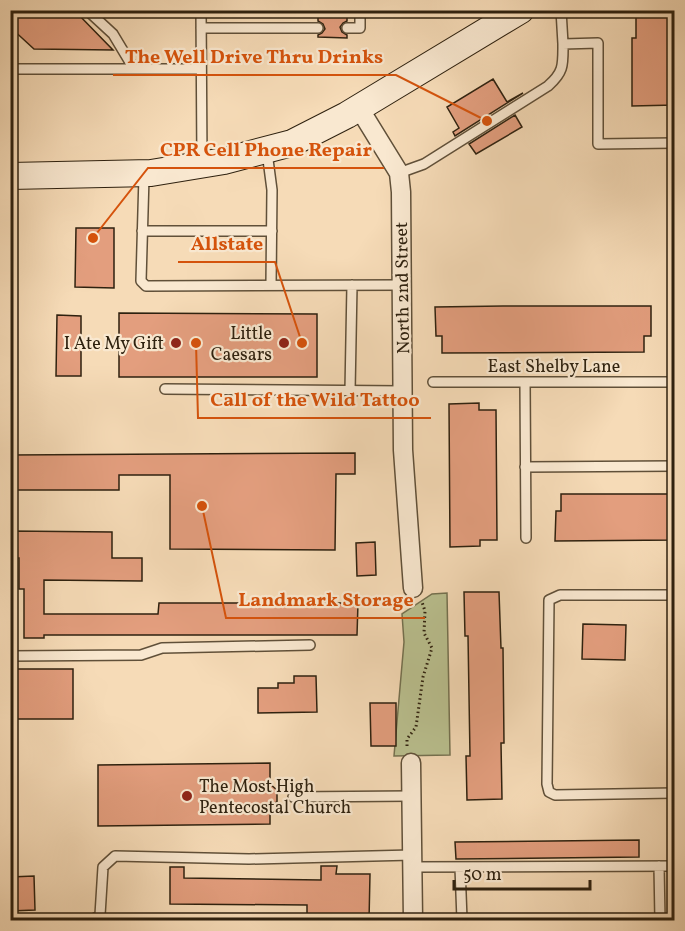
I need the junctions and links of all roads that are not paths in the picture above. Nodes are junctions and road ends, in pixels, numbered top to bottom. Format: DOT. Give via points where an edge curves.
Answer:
graph roads {
  1 [pos="87,10"];
  2 [pos="201,10"];
  3 [pos="360,10"];
  4 [pos="521,10"];
  5 [pos="561,10"];
  6 [pos="201,28"];
  7 [pos="318,28"];
  8 [pos="346,28"];
  9 [pos="563,44"];
  10 [pos="134,69"];
  11 [pos="201,69"];
  12 [pos="12,71"];
  13 [pos="359,108"];
  14 [pos="675,143"];
  15 [pos="267,150"];
  16 [pos="202,165"];
  17 [pos="144,173"];
  18 [pos="399,173"];
  19 [pos="10,176"];
  20 [pos="142,231"];
  21 [pos="272,231"];
  22 [pos="271,285"];
  23 [pos="352,285"];
  24 [pos="402,285"];
  25 [pos="433,382"];
  26 [pos="525,382"];
  27 [pos="675,382"];
  28 [pos="165,389"];
  29 [pos="350,391"];
  30 [pos="403,391"];
  31 [pos="675,466"];
  32 [pos="525,467"];
  33 [pos="526,538"];
  34 [pos="413,588"];
  35 [pos="675,595"];
  36 [pos="310,645"];
  37 [pos="10,656"];
  38 [pos="411,763"];
  39 [pos="675,793"];
  40 [pos="411,796"];
  41 [pos="293,797"];
  42 [pos="412,861"];
  43 [pos="659,866"];
  44 [pos="675,866"];
  45 [pos="460,867"];
  46 [pos="92,921"];
  47 [pos="413,921"];
  48 [pos="462,921"];
  49 [pos="660,921"];
  1 -- 10 [label="lane" via="112,34"];
  2 -- 6 [label="lane"];
  3 -- 8 [label="lane" via="360,28"];
  4 -- 13 [label="main road"];
  5 -- 9 [label="lane"];
  6 -- 7 [label="lane"];
  6 -- 11 [label="lane"];
  9 -- 14 [label="lane" via="598,43 598,144"];
  9 -- 18 [label="lane" via="563,65 548,86 424,164"];
  10 -- 11 [label="lane"];
  10 -- 12 [label="lane"];
  11 -- 16 [label="lane"];
  13 -- 15 [label="main road" via="292,143"];
  13 -- 18 [label="street, North 2nd Street"];
  15 -- 16 [label="main road"];
  15 -- 21 [label="lane"];
  16 -- 17 [label="main road"];
  17 -- 19 [label="main road"];
  17 -- 20 [label="lane"];
  18 -- 24 [label="street, North 2nd Street"];
  20 -- 21 [label="lane"];
  20 -- 22 [label="lane" via="141,281 146,286"];
  21 -- 22 [label="lane"];
  22 -- 23 [label="lane"];
  23 -- 24 [label="lane"];
  23 -- 29 [label="lane"];
  24 -- 30 [label="street, North 2nd Street"];
  25 -- 26 [label="lane, East Shelby Lane"];
  26 -- 27 [label="lane, East Shelby Lane"];
  26 -- 32 [label="lane"];
  28 -- 29 [label="lane"];
  29 -- 30 [label="lane"];
  30 -- 34 [label="street, North 2nd Street"];
  31 -- 32 [label="lane"];
  32 -- 33 [label="lane"];
  35 -- 39 [label="lane" via="560,595 549,600 547,784 549,792 555,795"];
  36 -- 37 [label="lane" via="162,648 141,655"];
  38 -- 40 [label="street"];
  40 -- 41 [label="lane"];
  40 -- 42 [label="street"];
  42 -- 45 [label="lane"];
  42 -- 46 [label="lane" via="116,856 103,867 100,915"];
  42 -- 47 [label="street"];
  43 -- 44 [label="lane"];
  43 -- 45 [label="lane"];
  43 -- 49 [label="lane"];
  45 -- 48 [label="lane"];
}
